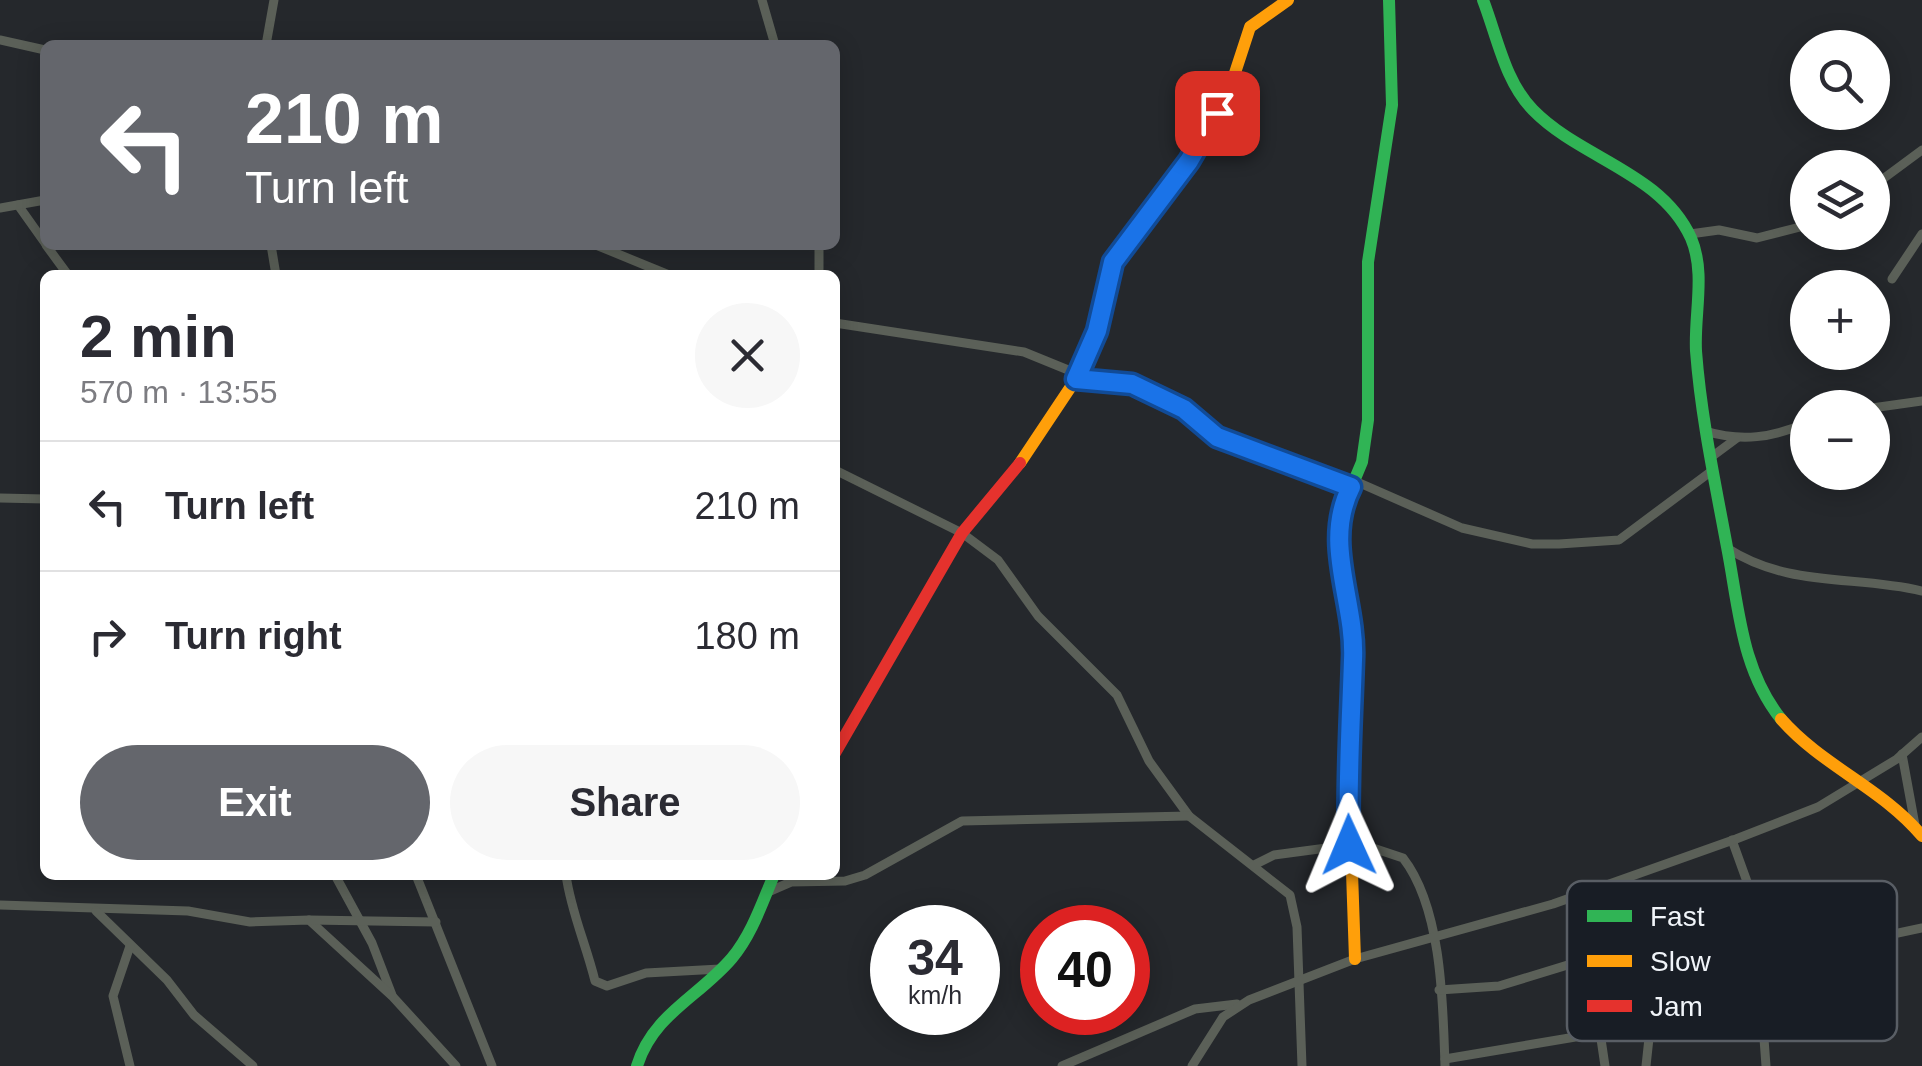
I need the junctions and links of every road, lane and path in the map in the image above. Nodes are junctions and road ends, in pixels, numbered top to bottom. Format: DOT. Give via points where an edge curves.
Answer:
graph roads {
  1 [pos="274,0"];
  2 [pos="762,0"];
  3 [pos="1288,0"];
  4 [pos="1389,0"];
  5 [pos="1483,0"];
  6 [pos="0,40"];
  7 [pos="267,40"];
  8 [pos="774,40"];
  9 [pos="40,49"];
  10 [pos="1922,150"];
  11 [pos="1890,174"];
  12 [pos="40,201"];
  13 [pos="18,205"];
  14 [pos="0,208"];
  15 [pos="1790,230"];
  16 [pos="1690,234"];
  17 [pos="1922,234"];
  18 [pos="40,236"];
  19 [pos="608,250"];
  20 [pos="656,270"];
  21 [pos="1892,278"];
  22 [pos="840,324"];
  23 [pos="1077,376"];
  24 [pos="1922,402"];
  25 [pos="1890,406"];
  26 [pos="1790,430"];
  27 [pos="1705,431"];
  28 [pos="1737,438"];
  29 [pos="1712,464"];
  30 [pos="840,472"];
  31 [pos="1353,484"];
  32 [pos="0,498"];
  33 [pos="40,498"];
  34 [pos="962,533"];
  35 [pos="1727,548"];
  36 [pos="1922,591"];
  37 [pos="1922,736"];
  38 [pos="840,744"];
  39 [pos="1902,754"];
  40 [pos="1859,781"];
  41 [pos="1189,816"];
  42 [pos="1918,830"];
  43 [pos="1732,840"];
  44 [pos="1349,843"];
  45 [pos="1254,865"];
  46 [pos="338,880"];
  47 [pos="418,880"];
  48 [pos="567,880"];
  49 [pos="772,880"];
  50 [pos="1618,881"];
  51 [pos="1747,881"];
  52 [pos="766,894"];
  53 [pos="1567,899"];
  54 [pos="0,905"];
  55 [pos="96,911"];
  56 [pos="360,919"];
  57 [pos="309,920"];
  58 [pos="436,922"];
  59 [pos="1922,928"];
  60 [pos="1897,933"];
  61 [pos="1435,938"];
  62 [pos="130,946"];
  63 [pos="1355,959"];
  64 [pos="1567,965"];
  65 [pos="720,969"];
  66 [pos="1299,983"];
  67 [pos="1438,990"];
  68 [pos="394,997"];
  69 [pos="1242,1004"];
  70 [pos="1567,1039"];
  71 [pos="1601,1041"];
  72 [pos="1649,1041"];
  73 [pos="1764,1041"];
  74 [pos="1445,1062"];
  75 [pos="130,1066"];
  76 [pos="253,1066"];
  77 [pos="456,1066"];
  78 [pos="492,1066"];
  79 [pos="637,1066"];
  80 [pos="1062,1066"];
  81 [pos="1192,1066"];
  82 [pos="1302,1066"];
  83 [pos="1606,1066"];
  84 [pos="1646,1066"];
  85 [pos="1766,1066"];
  1 -- 7 [label="street"];
  2 -- 8 [label="street"];
  3 -- 23 [label="street" via="1250,27 1217,113 1113,262 1097,331"];
  4 -- 31 [label="street" via="1392,115 1368,262 1365,452"];
  5 -- 16 [label="street" via="1530,107 1648,186"];
  6 -- 9 [label="street"];
  10 -- 11 [label="street"];
  12 -- 13 [label="street"];
  13 -- 14 [label="street"];
  13 -- 18 [label="street"];
  15 -- 16 [label="street" via="1758,238 1719,230"];
  16 -- 27 [label="street"];
  17 -- 21 [label="street"];
  19 -- 20 [label="street"];
  22 -- 23 [label="street" via="1024,352"];
  23 -- 31 [label="street" via="1132,384 1184,409 1217,437"];
  23 -- 34 [label="street" via="1021,462"];
  24 -- 25 [label="street"];
  26 -- 28 [label="street"];
  27 -- 28 [label="street"];
  27 -- 29 [label="street"];
  28 -- 29 [label="street"];
  29 -- 31 [label="street" via="1619,540 1559,544 1462,528"];
  29 -- 35 [label="street"];
  30 -- 34 [label="street"];
  31 -- 44 [label="street" via="1339,526 1340,580 1353,637"];
  32 -- 33 [label="street"];
  34 -- 38 [label="street"];
  34 -- 41 [label="street" via="998,560 1038,616 1117,695 1149,760"];
  35 -- 36 [label="street" via="1797,578"];
  35 -- 40 [label="street" via="1747,652 1768,704 1798,736"];
  37 -- 39 [label="street"];
  39 -- 40 [label="street"];
  39 -- 42 [label="street"];
  40 -- 42 [label="street"];
  40 -- 43 [label="street" via="1818,807"];
  41 -- 45 [label="street"];
  41 -- 52 [label="street" via="962,820 865,875 791,882"];
  43 -- 50 [label="street"];
  43 -- 51 [label="street"];
  44 -- 45 [label="street" via="1274,855"];
  44 -- 61 [label="street" via="1403,858 1422,890"];
  44 -- 63 [label="street"];
  45 -- 66 [label="street" via="1290,895"];
  46 -- 56 [label="street"];
  47 -- 58 [label="street"];
  48 -- 65 [label="street" via="595,980 607,986 646,973"];
  49 -- 52 [label="street"];
  52 -- 65 [label="street" via="752,927"];
  53 -- 61 [label="street"];
  54 -- 55 [label="street"];
  55 -- 57 [label="street" via="101,906 188,910 250,922"];
  55 -- 62 [label="street"];
  56 -- 57 [label="street"];
  56 -- 58 [label="street"];
  56 -- 68 [label="street"];
  57 -- 68 [label="street"];
  58 -- 78 [label="street"];
  59 -- 60 [label="street"];
  61 -- 63 [label="street"];
  61 -- 67 [label="street"];
  62 -- 75 [label="street" via="113,996"];
  62 -- 76 [label="street"];
  63 -- 66 [label="street"];
  64 -- 67 [label="street" via="1499,986"];
  65 -- 79 [label="street" via="654,1030"];
  66 -- 69 [label="street"];
  66 -- 82 [label="street"];
  67 -- 74 [label="street"];
  68 -- 77 [label="street"];
  69 -- 80 [label="street" via="1195,1010"];
  69 -- 81 [label="street" via="1223,1017"];
  70 -- 74 [label="street"];
  71 -- 83 [label="street"];
  72 -- 84 [label="street"];
  73 -- 85 [label="street"];
}
